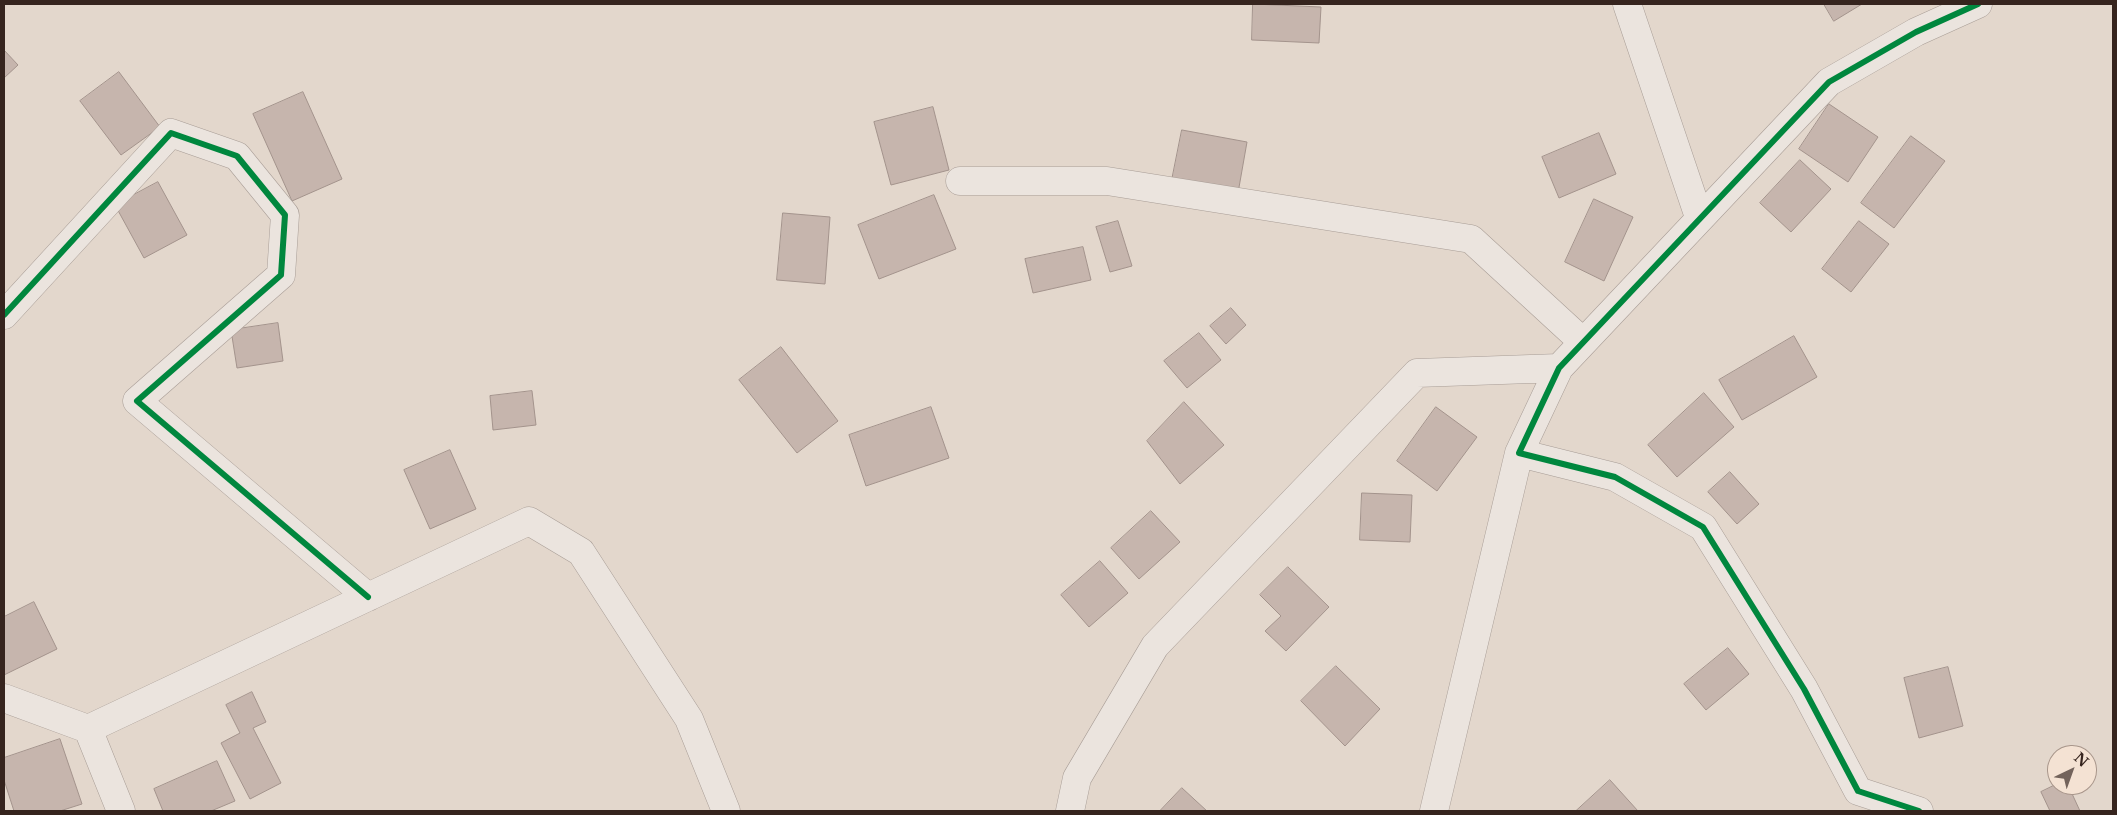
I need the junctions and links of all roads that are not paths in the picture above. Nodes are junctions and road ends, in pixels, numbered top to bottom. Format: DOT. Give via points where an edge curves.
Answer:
graph roads {
  1 [pos="1627,4"];
  2 [pos="1978,4"];
  3 [pos="960,181"];
  4 [pos="1699,218"];
  5 [pos="4,315"];
  6 [pos="1584,342"];
  7 [pos="1559,368"];
  8 [pos="1519,453"];
  9 [pos="368,597"];
  10 [pos="4,698"];
  11 [pos="88,729"];
  12 [pos="121,811"];
  13 [pos="726,811"];
  14 [pos="1070,811"];
  15 [pos="1434,811"];
  16 [pos="1919,811"];
  1 -- 4 [label="street"];
  2 -- 4 [label="street" via="1916,32 1829,82"];
  3 -- 6 [label="street" via="1107,181 1471,239"];
  4 -- 6 [label="street"];
  5 -- 9 [label="street" via="170,133 237,156 285,215 281,275 137,401"];
  6 -- 7 [label="street"];
  7 -- 8 [label="street"];
  7 -- 14 [label="street" via="1417,373 1155,646 1077,778"];
  8 -- 15 [label="street"];
  8 -- 16 [label="street" via="1615,477 1703,527 1804,688 1858,791"];
  9 -- 11 [label="street"];
  9 -- 13 [label="street" via="529,521 581,552 688,720"];
  10 -- 11 [label="street"];
  11 -- 12 [label="street"];
}
